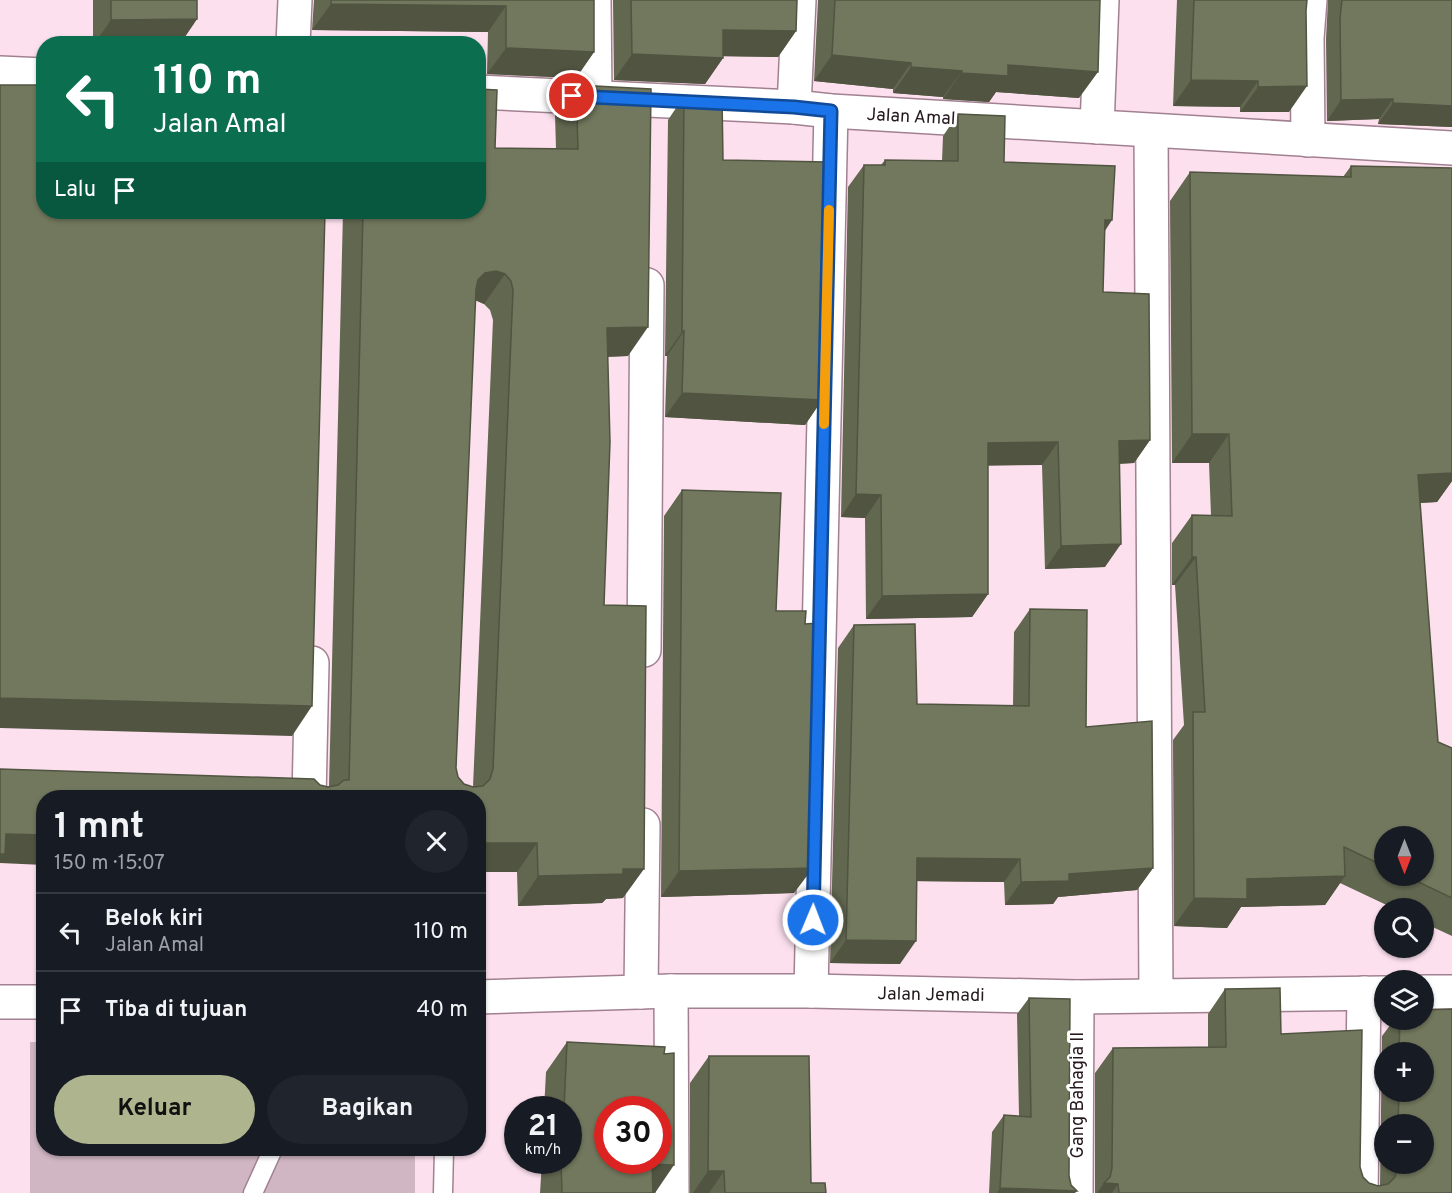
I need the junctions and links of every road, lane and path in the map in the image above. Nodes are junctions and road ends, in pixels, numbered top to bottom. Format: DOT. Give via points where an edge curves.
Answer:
graph roads {
  1 [pos="295,0"];
  2 [pos="594,0"];
  3 [pos="799,0"];
  4 [pos="1102,0"];
  5 [pos="1310,0"];
  6 [pos="293,36"];
  7 [pos="0,73"];
  8 [pos="36,75"];
  9 [pos="486,92"];
  10 [pos="595,97"];
  11 [pos="794,107"];
  12 [pos="831,111"];
  13 [pos="1097,127"];
  14 [pos="1151,131"];
  15 [pos="1308,140"];
  16 [pos="1452,148"];
  17 [pos="647,255"];
  18 [pos="313,630"];
  19 [pos="644,674"];
  20 [pos="309,790"];
  21 [pos="643,792"];
  22 [pos="812,991"];
  23 [pos="656,992"];
  24 [pos="1434,992"];
  25 [pos="1452,992"];
  26 [pos="1374,993"];
  27 [pos="1156,994"];
  28 [pos="486,997"];
  29 [pos="1077,997"];
  30 [pos="0,1002"];
  31 [pos="36,1002"];
  32 [pos="270,1156"];
  33 [pos="444,1156"];
  34 [pos="254,1193"];
  35 [pos="443,1193"];
  36 [pos="672,1193"];
  37 [pos="1076,1193"];
  38 [pos="1362,1193"];
  1 -- 6 [label="street"];
  2 -- 10 [label="street"];
  3 -- 11 [label="street"];
  4 -- 13 [label="street"];
  5 -- 15 [label="street"];
  7 -- 8 [label="street"];
  9 -- 10 [label="street, Jalan Amal"];
  10 -- 11 [label="street, Jalan Amal" via="649,112"];
  11 -- 12 [label="street, Jalan Amal"];
  12 -- 13 [label="street, Jalan Amal"];
  12 -- 22 [label="street"];
  13 -- 14 [label="street, Jalan Amal"];
  14 -- 15 [label="street, Jalan Amal"];
  14 -- 27 [label="street"];
  15 -- 16 [label="street, Jalan Amal"];
  17 -- 19 [label="street"];
  18 -- 20 [label="street"];
  21 -- 23 [label="street"];
  22 -- 23 [label="street, Jalan Jemadi"];
  22 -- 29 [label="street, Jalan Jemadi"];
  23 -- 28 [label="street, Jalan Jemadi"];
  23 -- 36 [label="street"];
  24 -- 25 [label="street"];
  26 -- 27 [label="street, Jalan Jemadi"];
  26 -- 38 [label="street"];
  27 -- 29 [label="street, Jalan Jemadi"];
  29 -- 37 [label="street, Gang Bahagia II"];
  30 -- 31 [label="street"];
  32 -- 34 [label="lane"];
  33 -- 35 [label="lane"];
}
